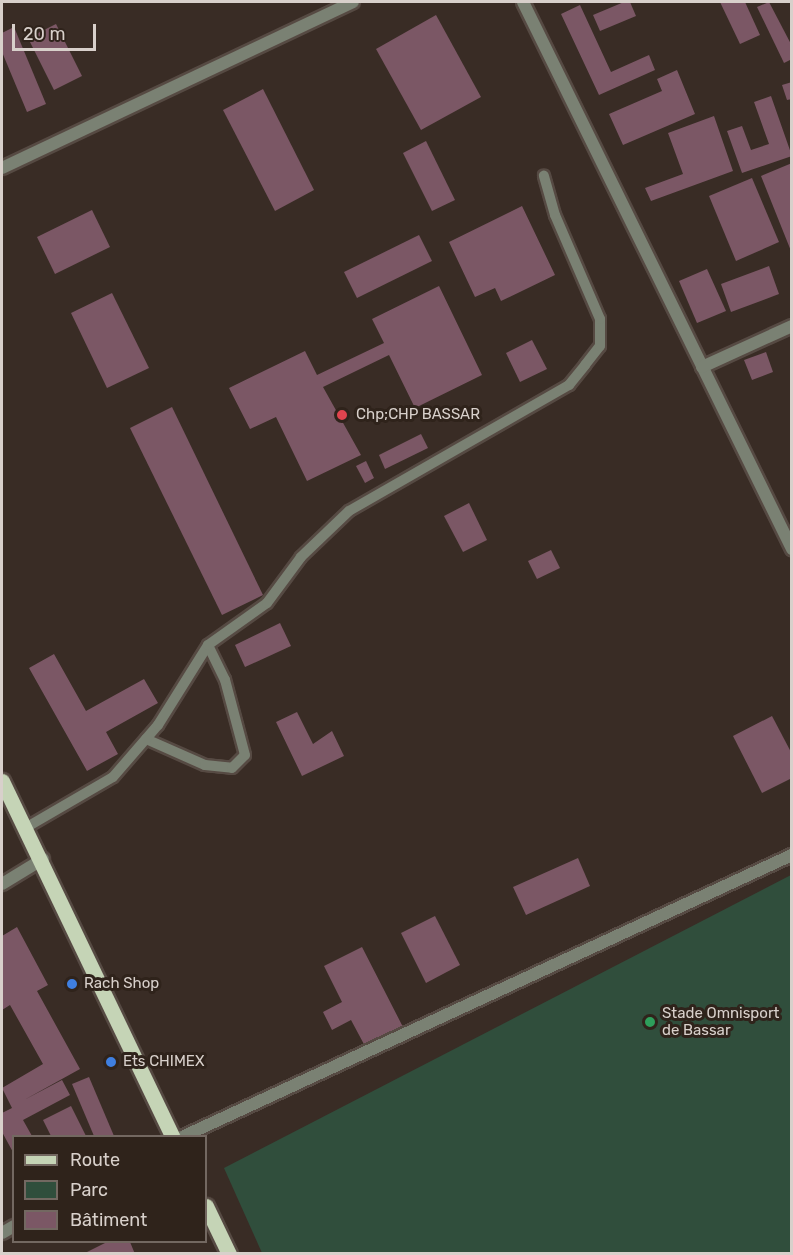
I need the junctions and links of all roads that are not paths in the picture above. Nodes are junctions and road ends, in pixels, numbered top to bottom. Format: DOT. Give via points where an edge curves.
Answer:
graph roads {
  1 [pos="352,2"];
  2 [pos="522,2"];
  3 [pos="2,168"];
  4 [pos="544,176"];
  5 [pos="792,326"];
  6 [pos="702,367"];
  7 [pos="792,549"];
  8 [pos="208,645"];
  9 [pos="146,739"];
  10 [pos="2,780"];
  11 [pos="27,826"];
  12 [pos="792,855"];
  13 [pos="43,859"];
  14 [pos="2,884"];
  15 [pos="171,1135"];
  16 [pos="188,1135"];
  17 [pos="207,1208"];
  18 [pos="229,1254"];
  1 -- 3 [label="street"];
  2 -- 6 [label="street"];
  4 -- 8 [label="lane" via="555,215 600,319 600,346 569,385 349,511 301,557 267,603"];
  5 -- 6 [label="street"];
  6 -- 7 [label="street"];
  8 -- 9 [label="lane"];
  8 -- 9 [label="lane" via="225,680 245,755 232,768 205,765"];
  9 -- 11 [label="lane" via="113,777"];
  10 -- 11 [label="main road"];
  11 -- 13 [label="main road"];
  12 -- 16 [label="street"];
  13 -- 14 [label="street"];
  13 -- 15 [label="main road"];
  17 -- 18 [label="main road"];
}
